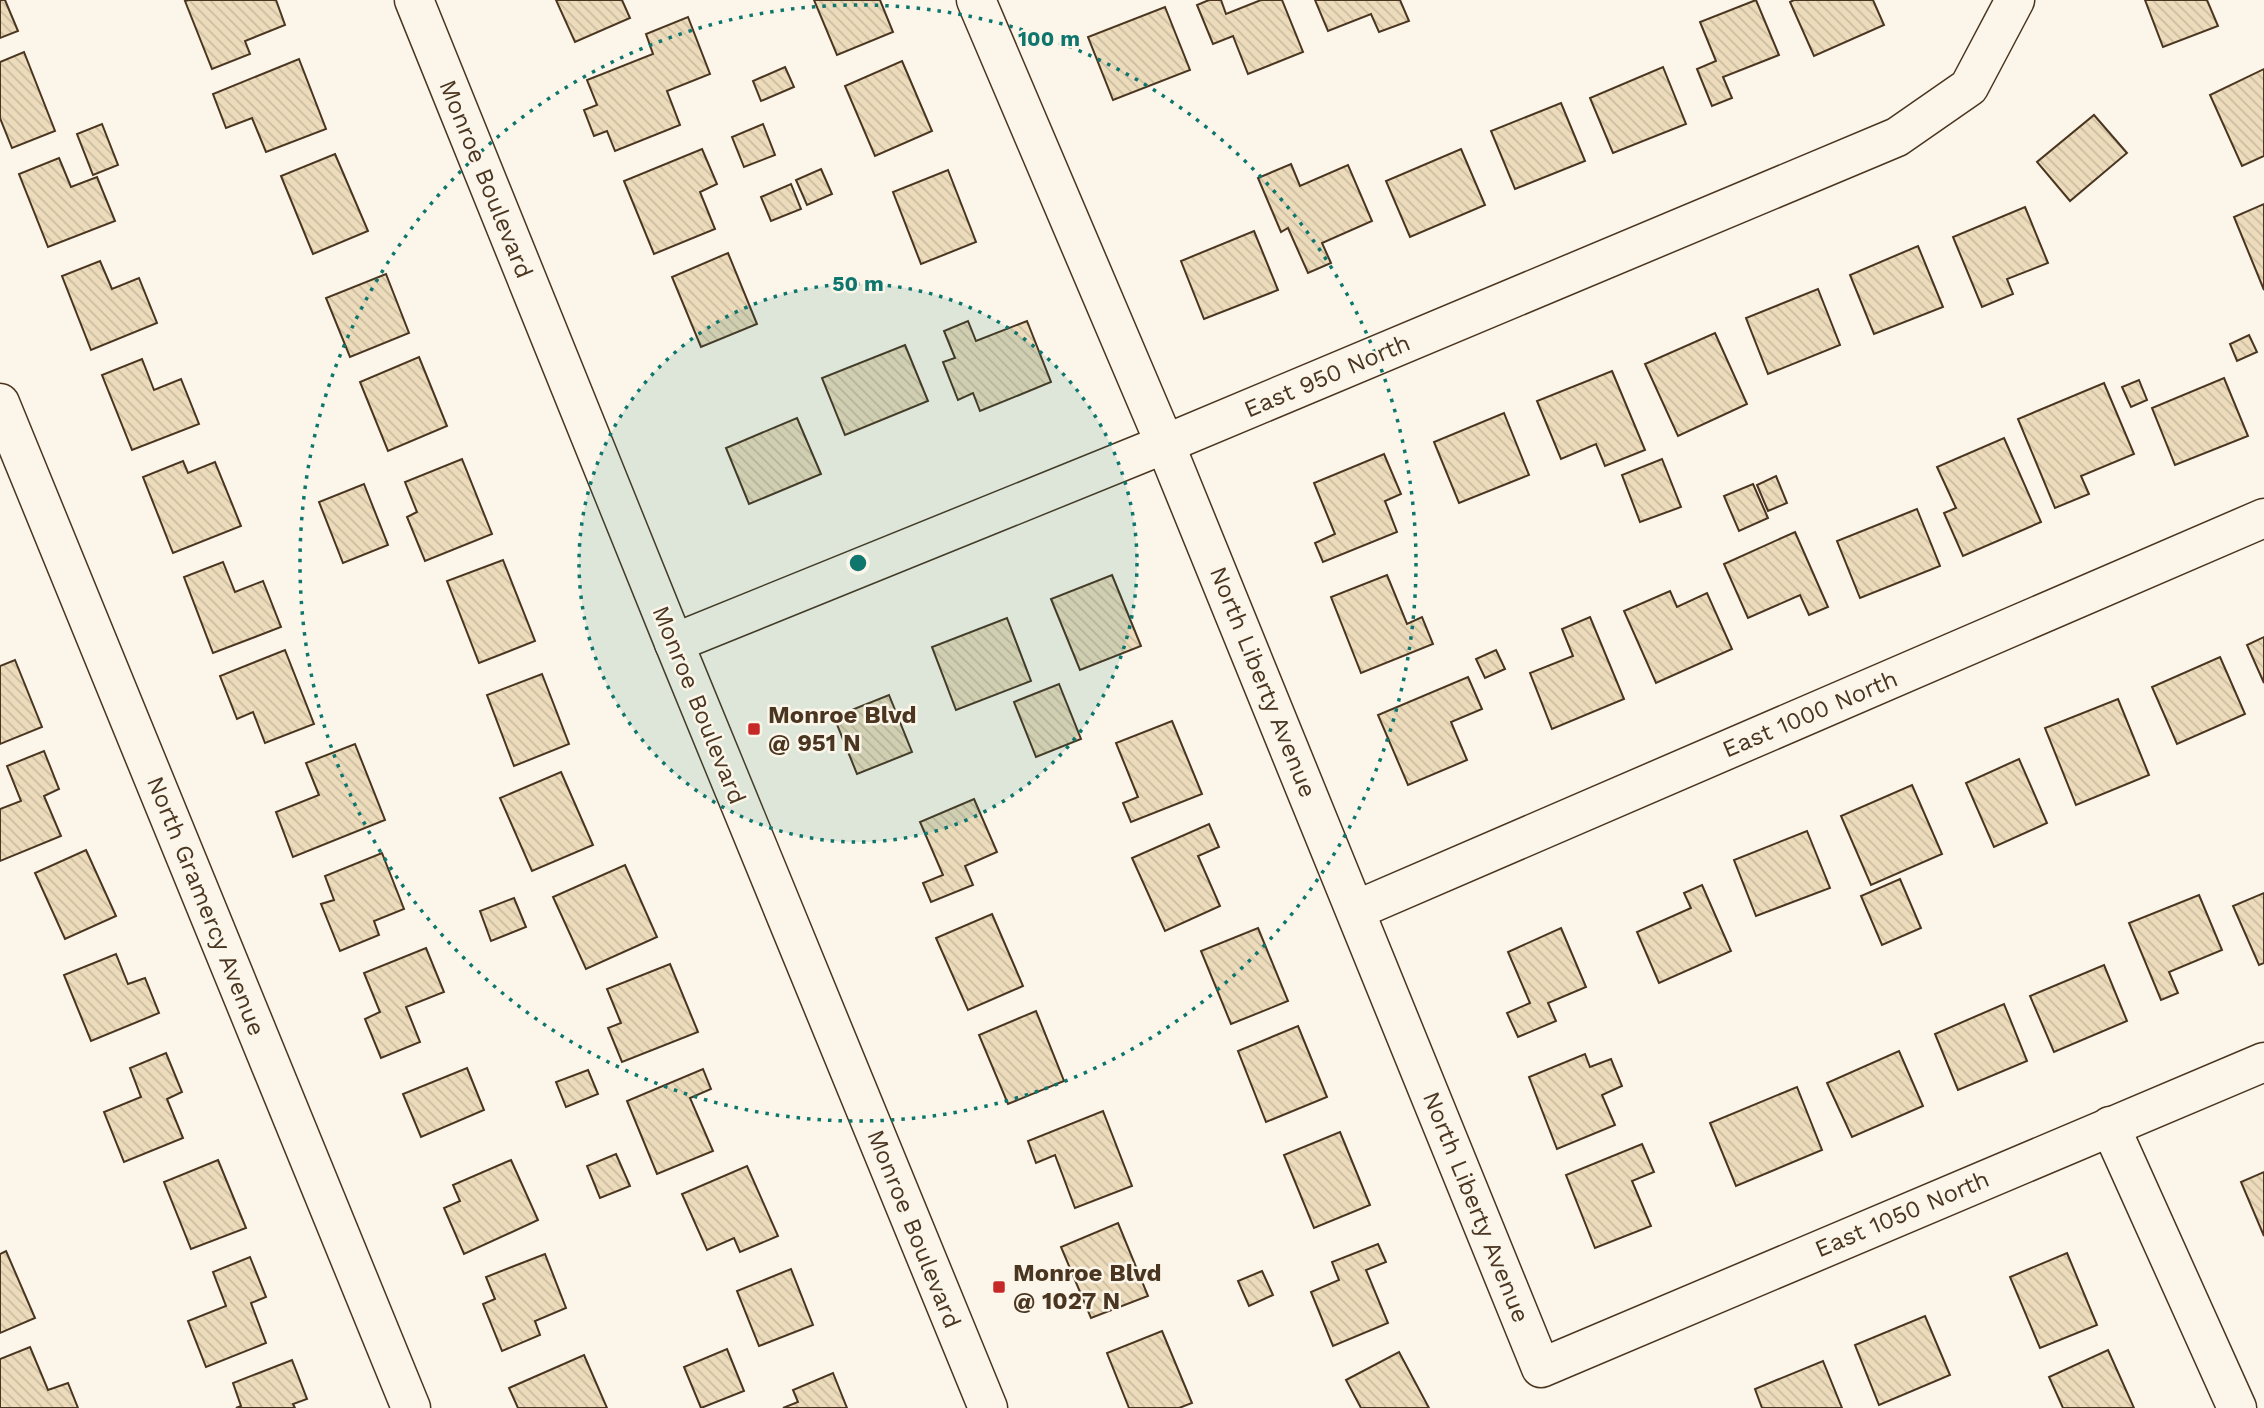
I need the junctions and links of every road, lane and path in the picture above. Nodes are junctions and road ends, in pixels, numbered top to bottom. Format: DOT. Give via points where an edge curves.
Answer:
graph roads {
  1 [pos="414,0"];
  2 [pos="976,0"];
  3 [pos="2015,0"];
  4 [pos="0,403"];
  5 [pos="1165,444"];
  6 [pos="2264,517"];
  7 [pos="674,643"];
  8 [pos="1356,910"];
  9 [pos="2264,1062"];
  10 [pos="2110,1126"];
  11 [pos="1541,1368"];
  12 [pos="411,1408"];
  13 [pos="988,1408"];
  14 [pos="2237,1408"];
  1 -- 7 [label="street, Monroe Boulevard"];
  2 -- 5 [label="street, North Liberty Avenue"];
  3 -- 5 [label="street, East 950 North" via="1969,87 1898,138"];
  4 -- 12 [label="street, North Gramercy Avenue"];
  5 -- 7 [label="street, East 950 North"];
  5 -- 8 [label="street, North Liberty Avenue"];
  6 -- 8 [label="street, East 1000 North"];
  7 -- 13 [label="street, Monroe Boulevard"];
  8 -- 11 [label="street, North Liberty Avenue"];
  9 -- 10 [label="street, East 1050 North"];
  10 -- 11 [label="street, East 1050 North"];
  10 -- 14 [label="street"];
}
